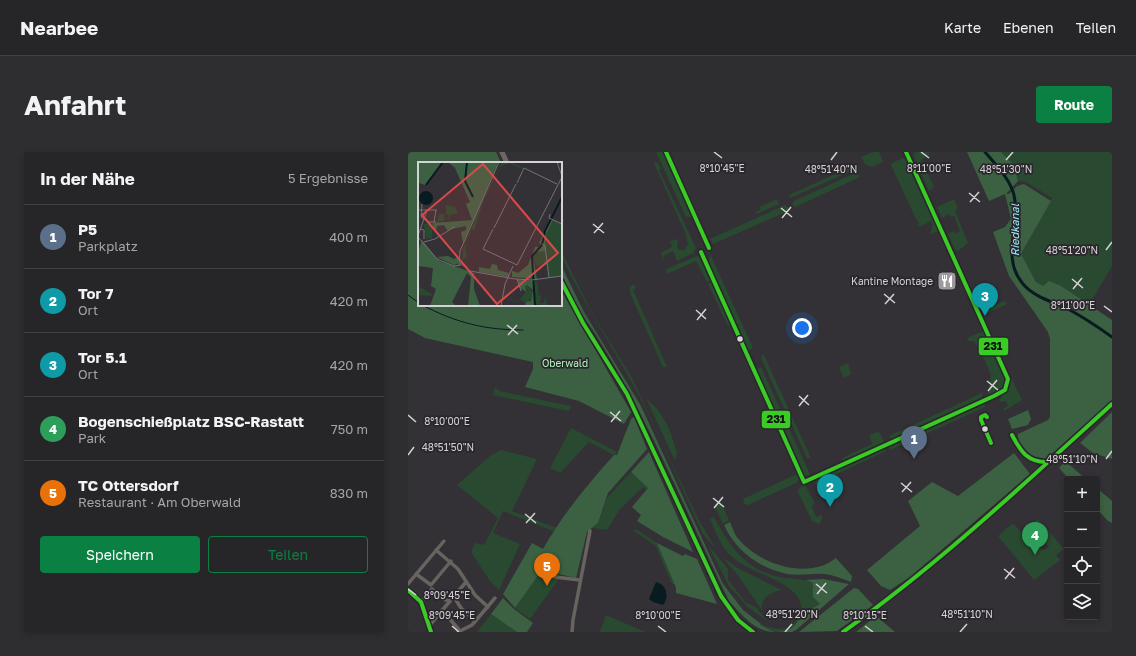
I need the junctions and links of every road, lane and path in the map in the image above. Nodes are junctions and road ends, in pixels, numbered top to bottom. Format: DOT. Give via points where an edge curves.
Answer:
graph roads {
  1 [pos="502,152"];
  2 [pos="507,162"];
  3 [pos="562,283"];
  4 [pos="1112,404"];
  5 [pos="590,531"];
  6 [pos="444,541"];
  7 [pos="436,550"];
  8 [pos="451,561"];
  9 [pos="416,574"];
  10 [pos="556,576"];
  11 [pos="580,580"];
  12 [pos="466,582"];
  13 [pos="408,584"];
  14 [pos="431,585"];
  15 [pos="432,589"];
  16 [pos="408,590"];
  17 [pos="454,597"];
  18 [pos="495,598"];
  19 [pos="450,601"];
  20 [pos="421,602"];
  21 [pos="488,607"];
  22 [pos="442,610"];
  23 [pos="475,621"];
  24 [pos="429,626"];
  25 [pos="431,632"];
  26 [pos="459,632"];
  27 [pos="572,632"];
  28 [pos="754,632"];
  29 [pos="843,632"];
  1 -- 2 [label="street"];
  3 -- 28 [label="street" via="583,323 627,394 721,596 738,620"];
  4 -- 29 [label="street" via="983,521"];
  5 -- 11 [label="street"];
  6 -- 7 [label="street"];
  7 -- 8 [label="street"];
  7 -- 9 [label="street"];
  8 -- 12 [label="street"];
  8 -- 14 [label="street"];
  9 -- 13 [label="street"];
  9 -- 14 [label="street"];
  10 -- 11 [label="street"];
  11 -- 27 [label="street"];
  12 -- 17 [label="street"];
  12 -- 21 [label="street"];
  14 -- 15 [label="street"];
  15 -- 19 [label="street" via="443,599"];
  15 -- 20 [label="street"];
  16 -- 20 [label="street"];
  17 -- 19 [label="street"];
  17 -- 23 [label="street"];
  18 -- 21 [label="street"];
  19 -- 22 [label="street"];
  20 -- 24 [label="street"];
  21 -- 23 [label="street"];
  22 -- 24 [label="street"];
  22 -- 26 [label="street"];
  23 -- 26 [label="street"];
  24 -- 25 [label="street"];
}
